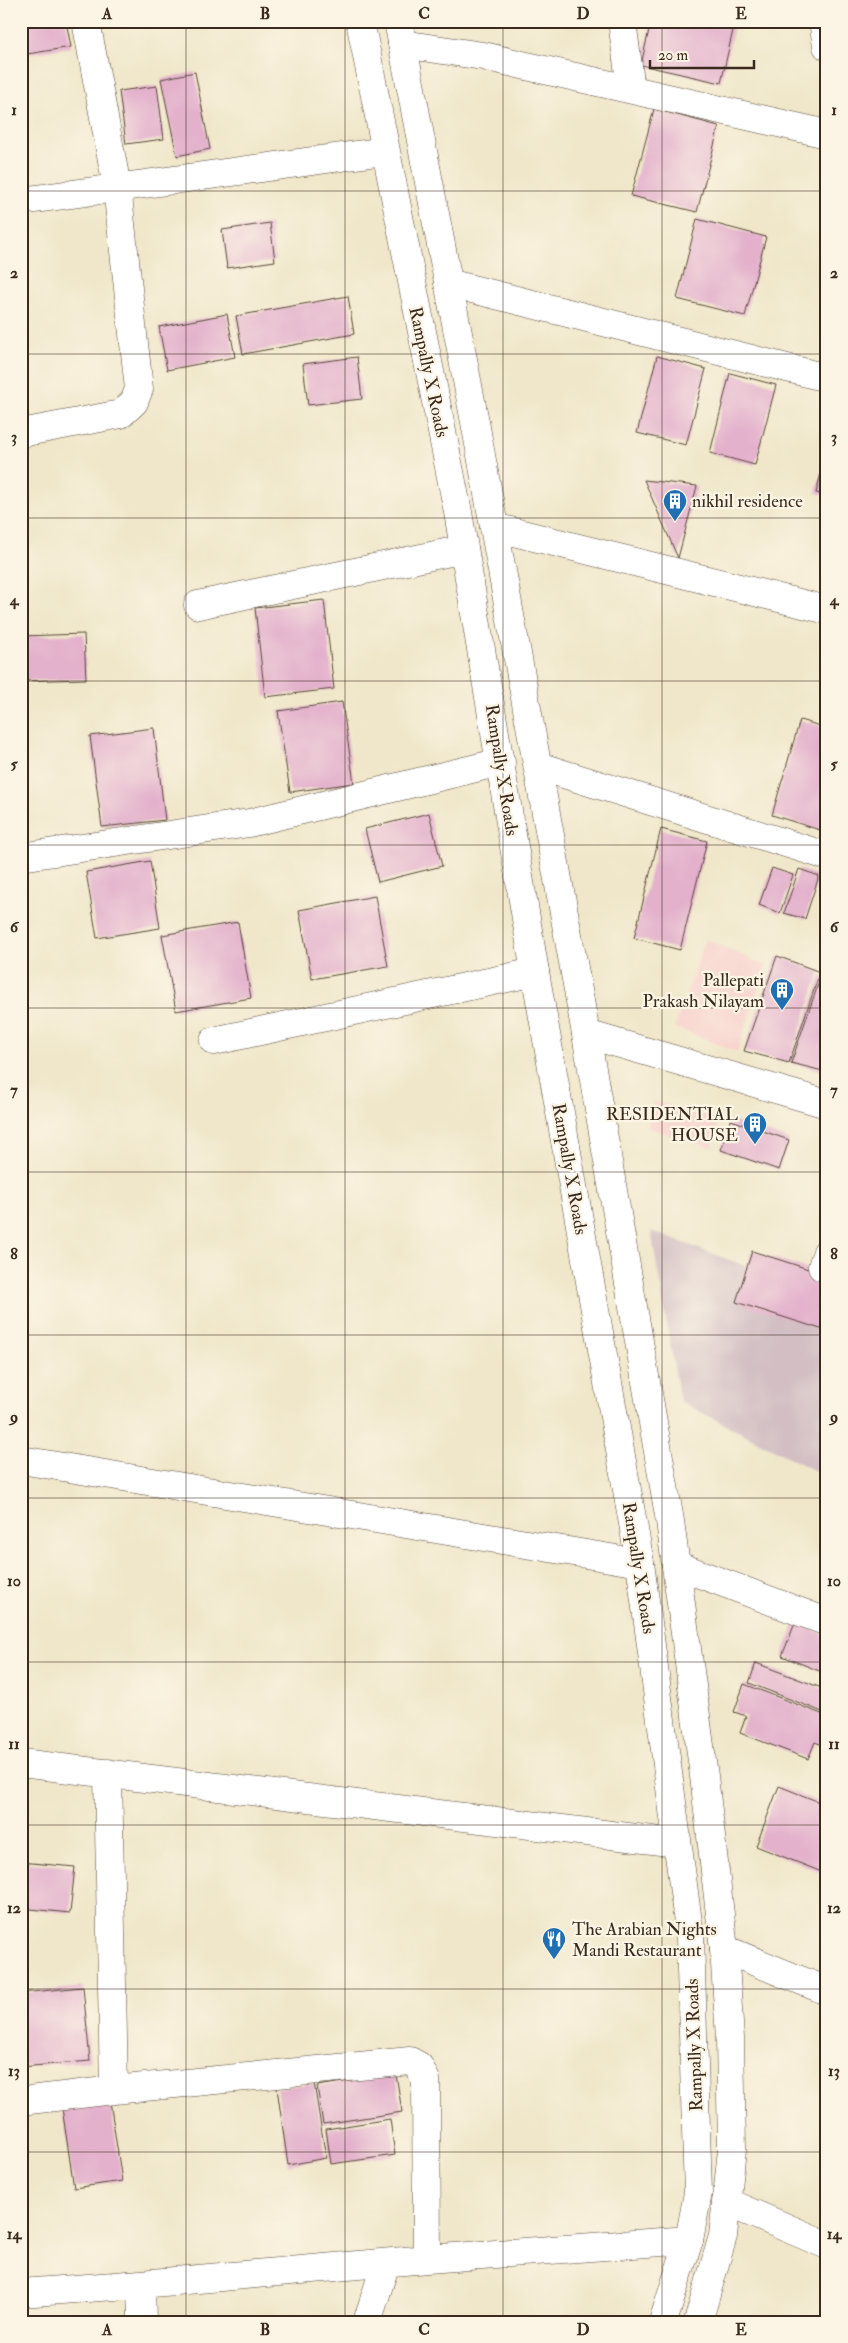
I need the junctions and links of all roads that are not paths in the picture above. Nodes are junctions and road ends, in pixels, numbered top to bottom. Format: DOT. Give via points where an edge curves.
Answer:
graph roads {
  1 [pos="86,21"];
  2 [pos="360,21"];
  3 [pos="622,21"];
  4 [pos="823,21"];
  5 [pos="400,33"];
  6 [pos="827,46"];
  7 [pos="631,89"];
  8 [pos="827,134"];
  9 [pos="385,151"];
  10 [pos="117,187"];
  11 [pos="21,201"];
  12 [pos="448,283"];
  13 [pos="827,378"];
  14 [pos="21,433"];
  15 [pos="494,527"];
  16 [pos="464,549"];
  17 [pos="198,605"];
  18 [pos="827,610"];
  19 [pos="501,762"];
  20 [pos="538,766"];
  21 [pos="21,856"];
  22 [pos="827,856"];
  23 [pos="535,972"];
  24 [pos="586,1034"];
  25 [pos="214,1041"];
  26 [pos="827,1104"];
  27 [pos="21,1460"];
  28 [pos="640,1563"];
  29 [pos="676,1565"];
  30 [pos="827,1622"];
  31 [pos="21,1762"];
  32 [pos="108,1773"];
  33 [pos="678,1843"];
  34 [pos="724,1949"];
  35 [pos="827,1991"];
  36 [pos="114,2090"];
  37 [pos="21,2100"];
  38 [pos="726,2202"];
  39 [pos="689,2240"];
  40 [pos="827,2245"];
  41 [pos="427,2259"];
  42 [pos="386,2263"];
  43 [pos="140,2284"];
  44 [pos="21,2292"];
  45 [pos="142,2322"];
  46 [pos="367,2322"];
  47 [pos="663,2322"];
  48 [pos="698,2322"];
  1 -- 10 [label="street"];
  2 -- 9 [label="street, Rampally X Roads"];
  3 -- 7 [label="street"];
  4 -- 6 [label="street"];
  5 -- 7 [label="street" via="483,56"];
  5 -- 12 [label="street, Rampally X Roads"];
  7 -- 8 [label="street"];
  9 -- 10 [label="street"];
  9 -- 16 [label="street, Rampally X Roads"];
  10 -- 11 [label="street"];
  10 -- 14 [label="street" via="139,389 134,402 121,414"];
  12 -- 13 [label="street"];
  12 -- 15 [label="street, Rampally X Roads"];
  15 -- 18 [label="street"];
  15 -- 20 [label="street, Rampally X Roads"];
  16 -- 17 [label="street"];
  16 -- 19 [label="street, Rampally X Roads"];
  19 -- 21 [label="street" via="249,823"];
  19 -- 23 [label="street, Rampally X Roads"];
  20 -- 22 [label="street"];
  20 -- 24 [label="street, Rampally X Roads"];
  23 -- 25 [label="street"];
  23 -- 28 [label="street, Rampally X Roads"];
  24 -- 26 [label="street"];
  24 -- 29 [label="street, Rampally X Roads"];
  27 -- 28 [label="street"];
  28 -- 33 [label="street, Rampally X Roads"];
  29 -- 30 [label="street"];
  29 -- 34 [label="street, Rampally X Roads"];
  31 -- 32 [label="street"];
  32 -- 33 [label="street"];
  32 -- 36 [label="street"];
  33 -- 39 [label="street, Rampally X Roads" via="690,1937 698,2183"];
  34 -- 35 [label="street"];
  34 -- 38 [label="street, Rampally X Roads" via="732,2149"];
  36 -- 37 [label="street"];
  36 -- 41 [label="street" via="410,2061 419,2066 426,2080"];
  38 -- 40 [label="street"];
  38 -- 48 [label="street, Rampally X Roads" via="723,2236"];
  39 -- 41 [label="street"];
  39 -- 47 [label="street, Rampally X Roads"];
  41 -- 42 [label="street"];
  42 -- 43 [label="street"];
  42 -- 46 [label="street"];
  43 -- 44 [label="street"];
  43 -- 45 [label="street"];
}
